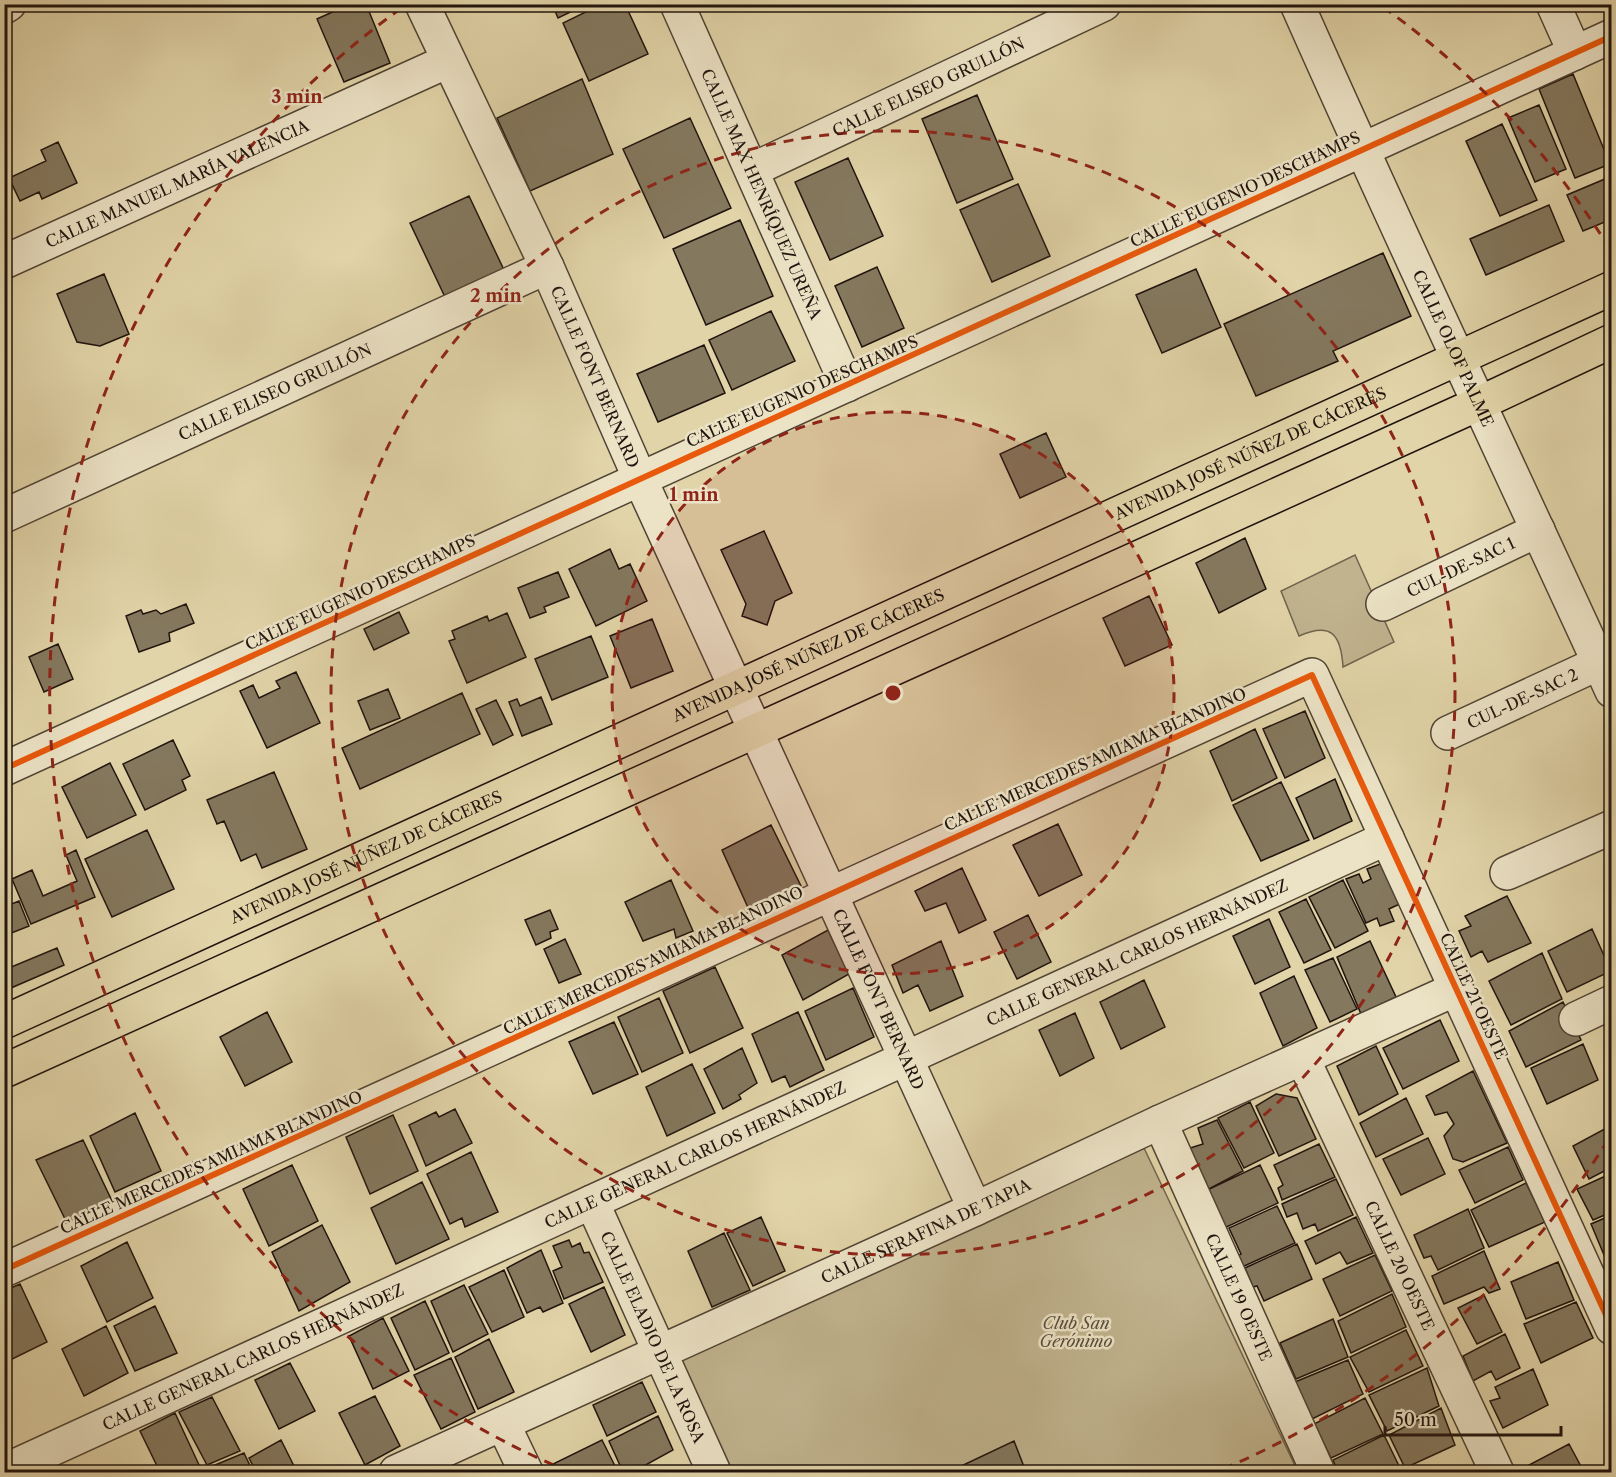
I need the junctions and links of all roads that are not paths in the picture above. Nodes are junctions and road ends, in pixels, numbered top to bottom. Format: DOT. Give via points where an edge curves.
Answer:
graph roads {
  1 [pos="9,4"];
  2 [pos="422,4"];
  3 [pos="677,4"];
  4 [pos="1104,4"];
  5 [pos="1298,4"];
  6 [pos="1553,4"];
  7 [pos="4,7"];
  8 [pos="1611,36"];
  9 [pos="1575,53"];
  10 [pos="448,61"];
  11 [pos="1362,150"];
  12 [pos="752,170"];
  13 [pos="4,262"];
  14 [pos="547,267"];
  15 [pos="1611,288"];
  16 [pos="1611,341"];
  17 [pos="1457,359"];
  18 [pos="847,385"];
  19 [pos="1478,404"];
  20 [pos="640,479"];
  21 [pos="4,516"];
  22 [pos="1538,530"];
  23 [pos="1383,604"];
  24 [pos="1312,675"];
  25 [pos="1605,677"];
  26 [pos="735,688"];
  27 [pos="755,731"];
  28 [pos="1448,733"];
  29 [pos="4,769"];
  30 [pos="1611,827"];
  31 [pos="1387,838"];
  32 [pos="1507,873"];
  33 [pos="832,894"];
  34 [pos="1456,989"];
  35 [pos="1611,1002"];
  36 [pos="1576,1019"];
  37 [pos="4,1022"];
  38 [pos="907,1058"];
  39 [pos="1303,1059"];
  40 [pos="4,1071"];
  41 [pos="1160,1122"];
  42 [pos="592,1202"];
  43 [pos="975,1209"];
  44 [pos="4,1270"];
  45 [pos="1611,1328"];
  46 [pos="660,1352"];
  47 [pos="504,1424"];
  48 [pos="4,1471"];
  49 [pos="396,1473"];
  50 [pos="526,1473"];
  51 [pos="714,1473"];
  52 [pos="1318,1473"];
  53 [pos="1497,1473"];
  1 -- 7 [label="street"];
  2 -- 10 [label="street, CALLE FONT BERNARD"];
  3 -- 12 [label="street, CALLE MAX HENRÍQUEZ UREÑA"];
  4 -- 12 [label="street, CALLE ELISEO GRULLÓN"];
  5 -- 11 [label="street, CALLE OLOF PALME"];
  6 -- 9 [label="street"];
  8 -- 9 [label="street, CALLE EUGENIO DESCHAMPS"];
  9 -- 11 [label="street, CALLE EUGENIO DESCHAMPS"];
  10 -- 13 [label="street, CALLE MANUEL MARÍA VALENCIA"];
  10 -- 14 [label="street, CALLE FONT BERNARD"];
  11 -- 17 [label="street, CALLE OLOF PALME"];
  11 -- 18 [label="street, CALLE EUGENIO DESCHAMPS"];
  12 -- 18 [label="street, CALLE MAX HENRÍQUEZ UREÑA"];
  14 -- 20 [label="street, CALLE FONT BERNARD"];
  14 -- 21 [label="street, CALLE ELISEO GRULLÓN"];
  15 -- 17 [label="main road, AVENIDA JOSÉ NÚÑEZ DE CÁCERES"];
  16 -- 19 [label="main road"];
  17 -- 19 [label="street, CALLE OLOF PALME"];
  17 -- 26 [label="main road, AVENIDA JOSÉ NÚÑEZ DE CÁCERES"];
  18 -- 20 [label="street, CALLE EUGENIO DESCHAMPS"];
  19 -- 22 [label="street, CALLE OLOF PALME"];
  19 -- 27 [label="main road"];
  20 -- 26 [label="street, CALLE FONT BERNARD"];
  20 -- 29 [label="street, CALLE EUGENIO DESCHAMPS"];
  22 -- 23 [label="street, CUL-DE-SAC 1"];
  22 -- 25 [label="street, CALLE OLOF PALME"];
  24 -- 31 [label="street, CALLE 21 OESTE"];
  24 -- 33 [label="street, CALLE MERCEDES AMIAMA BLANDINO"];
  25 -- 28 [label="street, CUL-DE-SAC 2"];
  26 -- 27 [label="street, CALLE FONT BERNARD"];
  26 -- 37 [label="main road, AVENIDA JOSÉ NÚÑEZ DE CÁCERES"];
  27 -- 33 [label="street, CALLE FONT BERNARD"];
  27 -- 40 [label="main road"];
  30 -- 32 [label="street"];
  31 -- 34 [label="street, CALLE 21 OESTE"];
  31 -- 38 [label="street, CALLE GENERAL CARLOS HERNÁNDEZ"];
  33 -- 38 [label="street, CALLE FONT BERNARD"];
  33 -- 44 [label="street, CALLE MERCEDES AMIAMA BLANDINO"];
  34 -- 39 [label="street, CALLE SERAFINA DE TAPIA"];
  34 -- 45 [label="street, CALLE 21 OESTE"];
  35 -- 36 [label="street"];
  38 -- 42 [label="street, CALLE GENERAL CARLOS HERNÁNDEZ"];
  38 -- 43 [label="street, CALLE FONT BERNARD"];
  39 -- 41 [label="street, CALLE SERAFINA DE TAPIA"];
  39 -- 53 [label="street, CALLE 20 OESTE"];
  41 -- 43 [label="street, CALLE SERAFINA DE TAPIA"];
  41 -- 52 [label="street, CALLE 19 OESTE"];
  42 -- 46 [label="street, CALLE ELADIO DE LA ROSA"];
  42 -- 48 [label="street, CALLE GENERAL CARLOS HERNÁNDEZ"];
  43 -- 46 [label="street, CALLE SERAFINA DE TAPIA"];
  46 -- 47 [label="street, CALLE SERAFINA DE TAPIA"];
  46 -- 51 [label="street, CALLE ELADIO DE LA ROSA"];
  47 -- 49 [label="street, CALLE SERAFINA DE TAPIA"];
  47 -- 50 [label="street"];
}
